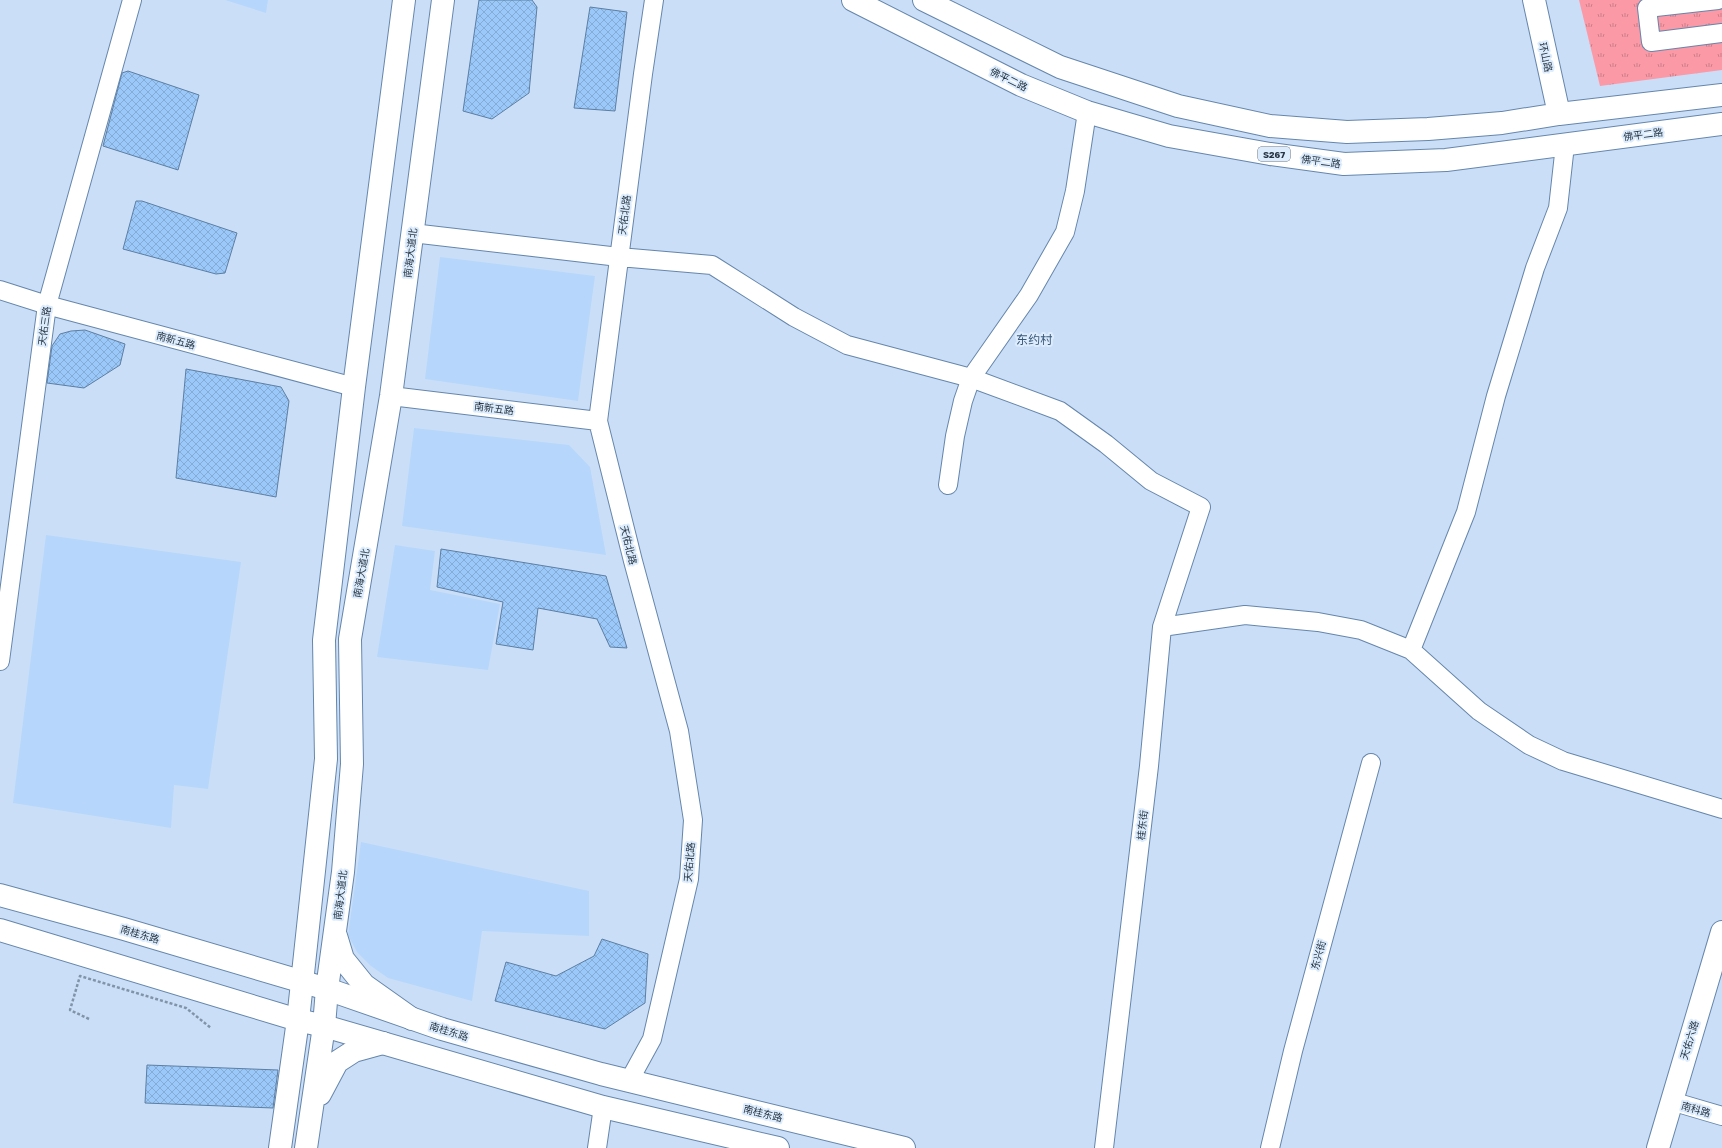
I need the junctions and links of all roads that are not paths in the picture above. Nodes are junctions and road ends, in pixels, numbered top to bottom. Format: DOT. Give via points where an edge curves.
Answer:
graph roads {
  1 [pos="132,0"];
  2 [pos="404,0"];
  3 [pos="442,0"];
  4 [pos="654,0"];
  5 [pos="853,0"];
  6 [pos="924,0"];
  7 [pos="1534,0"];
  8 [pos="1718,0"];
  9 [pos="1722,34"];
  10 [pos="1722,95"];
  11 [pos="1087,112"];
  12 [pos="1559,114"];
  13 [pos="1722,124"];
  14 [pos="1565,145"];
  15 [pos="412,233"];
  16 [pos="619,257"];
  17 [pos="0,290"];
  18 [pos="46,306"];
  19 [pos="971,378"];
  20 [pos="354,387"];
  21 [pos="391,396"];
  22 [pos="598,421"];
  23 [pos="948,485"];
  24 [pos="1162,627"];
  25 [pos="1411,650"];
  26 [pos="0,661"];
  27 [pos="1371,763"];
  28 [pos="1722,809"];
  29 [pos="0,895"];
  30 [pos="0,930"];
  31 [pos="1722,932"];
  32 [pos="335,933"];
  33 [pos="302,982"];
  34 [pos="328,989"];
  35 [pos="412,1019"];
  36 [pos="298,1020"];
  37 [pos="324,1026"];
  38 [pos="383,1043"];
  39 [pos="629,1081"];
  40 [pos="1671,1101"];
  41 [pos="603,1107"];
  42 [pos="1722,1116"];
  43 [pos="310,1125"];
  44 [pos="280,1148"];
  45 [pos="306,1148"];
  46 [pos="597,1148"];
  47 [pos="778,1148"];
  48 [pos="904,1148"];
  49 [pos="1104,1148"];
  50 [pos="1270,1148"];
  51 [pos="1658,1148"];
  1 -- 18 [label="street, 天佑三路"];
  2 -- 20 [label="main road"];
  3 -- 15 [label="main road, 南海大道北"];
  4 -- 16 [label="street, 天佑北路"];
  5 -- 11 [label="main road, 佛平二路 / S267" via="1021,85"];
  6 -- 12 [label="main road" via="1060,67 1178,106 1270,126 1347,132 1428,129"];
  7 -- 12 [label="main road, 环山路"];
  8 -- 9 [label="street" via="1647,8 1651,42"];
  10 -- 12 [label="main road"];
  11 -- 14 [label="main road, 佛平二路 / S267" via="1169,136 1344,164 1446,160"];
  11 -- 19 [label="street" via="1075,191 1065,232 1029,295"];
  13 -- 14 [label="main road, 佛平二路 / S267"];
  14 -- 25 [label="street" via="1558,208 1535,268 1496,396 1466,512"];
  15 -- 16 [label="street"];
  15 -- 21 [label="main road, 南海大道北"];
  16 -- 19 [label="street" via="712,265 794,317 847,345"];
  16 -- 22 [label="street, 天佑北路"];
  17 -- 18 [label="street, 南新五路"];
  18 -- 20 [label="street, 南新五路"];
  18 -- 26 [label="street, 天佑三路"];
  19 -- 23 [label="street" via="955,436"];
  19 -- 24 [label="street, 桂东街" via="1060,411 1151,481 1201,507"];
  20 -- 33 [label="main road" via="324,640 326,759"];
  21 -- 22 [label="street, 南新五路"];
  21 -- 32 [label="main road, 南海大道北" via="350,639 352,764"];
  22 -- 39 [label="street, 天佑北路" via="679,731 693,820 689,879 652,1039"];
  24 -- 25 [label="street" via="1245,615 1318,622 1361,630"];
  24 -- 49 [label="street, 桂东街" via="1149,766"];
  25 -- 28 [label="street" via="1479,711 1528,745 1563,761"];
  27 -- 50 [label="street, 东兴街" via="1293,1051"];
  29 -- 33 [label="main road, 南桂东路"];
  30 -- 36 [label="main road"];
  31 -- 40 [label="main road, 天佑六路"];
  32 -- 34 [label="main road, 南海大道北"];
  32 -- 35 [label="main road" via="343,959 364,984"];
  33 -- 34 [label="main road, 南桂东路"];
  33 -- 36 [label="main road"];
  34 -- 35 [label="main road, 南桂东路"];
  34 -- 37 [label="main road, 南海大道北"];
  35 -- 39 [label="main road, 南桂东路"];
  36 -- 37 [label="main road"];
  36 -- 44 [label="main road"];
  37 -- 38 [label="main road"];
  37 -- 43 [label="main road, 南海大道北"];
  38 -- 41 [label="main road"];
  38 -- 43 [label="main road" via="354,1051 337,1062 321,1089"];
  39 -- 48 [label="main road, 南桂东路"];
  40 -- 42 [label="street, 南科路"];
  40 -- 51 [label="main road, 天佑六路"];
  41 -- 46 [label="street"];
  41 -- 47 [label="main road"];
  43 -- 45 [label="main road, 南海大道北"];
}
